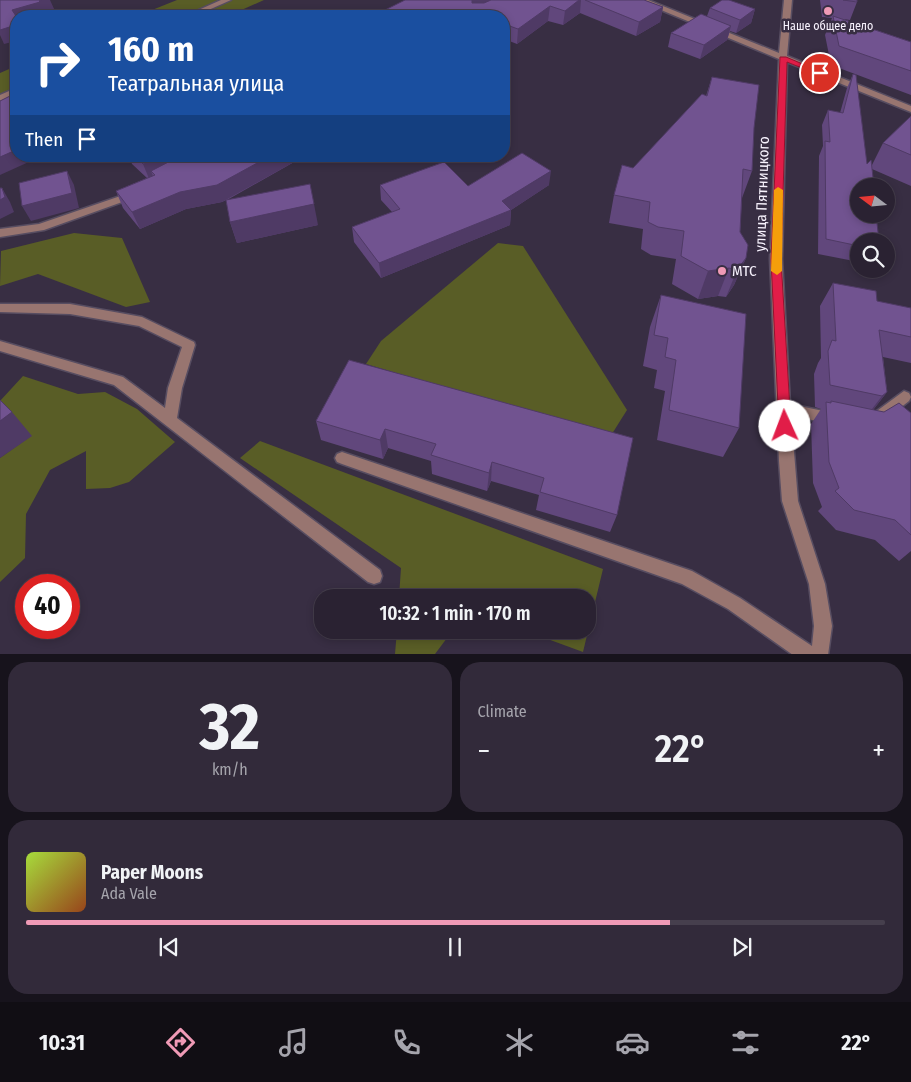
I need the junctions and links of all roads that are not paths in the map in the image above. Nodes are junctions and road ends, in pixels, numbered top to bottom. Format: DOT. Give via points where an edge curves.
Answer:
graph roads {
  1 [pos="227,0"];
  2 [pos="640,0"];
  3 [pos="788,0"];
  4 [pos="203,10"];
  5 [pos="783,58"];
  6 [pos="911,109"];
  7 [pos="143,190"];
  8 [pos="0,233"];
  9 [pos="0,308"];
  10 [pos="0,346"];
  11 [pos="904,398"];
  12 [pos="784,408"];
  13 [pos="170,420"];
  14 [pos="342,458"];
  15 [pos="374,576"];
  16 [pos="809,654"];
  17 [pos="819,654"];
  1 -- 4 [label="street"];
  2 -- 5 [label="street"];
  3 -- 5 [label="street, улица Пятницкого"];
  5 -- 6 [label="street"];
  5 -- 12 [label="street, улица Пятницкого" via="776,260"];
  7 -- 8 [label="street" via="40,227"];
  9 -- 13 [label="street" via="70,309 142,322 189,345"];
  10 -- 13 [label="street" via="118,381"];
  11 -- 12 [label="street" via="867,426"];
  12 -- 17 [label="street, улица Пятницкого" via="790,501 817,584 823,626"];
  13 -- 15 [label="street"];
  14 -- 16 [label="street" via="686,577 740,607"];
}
